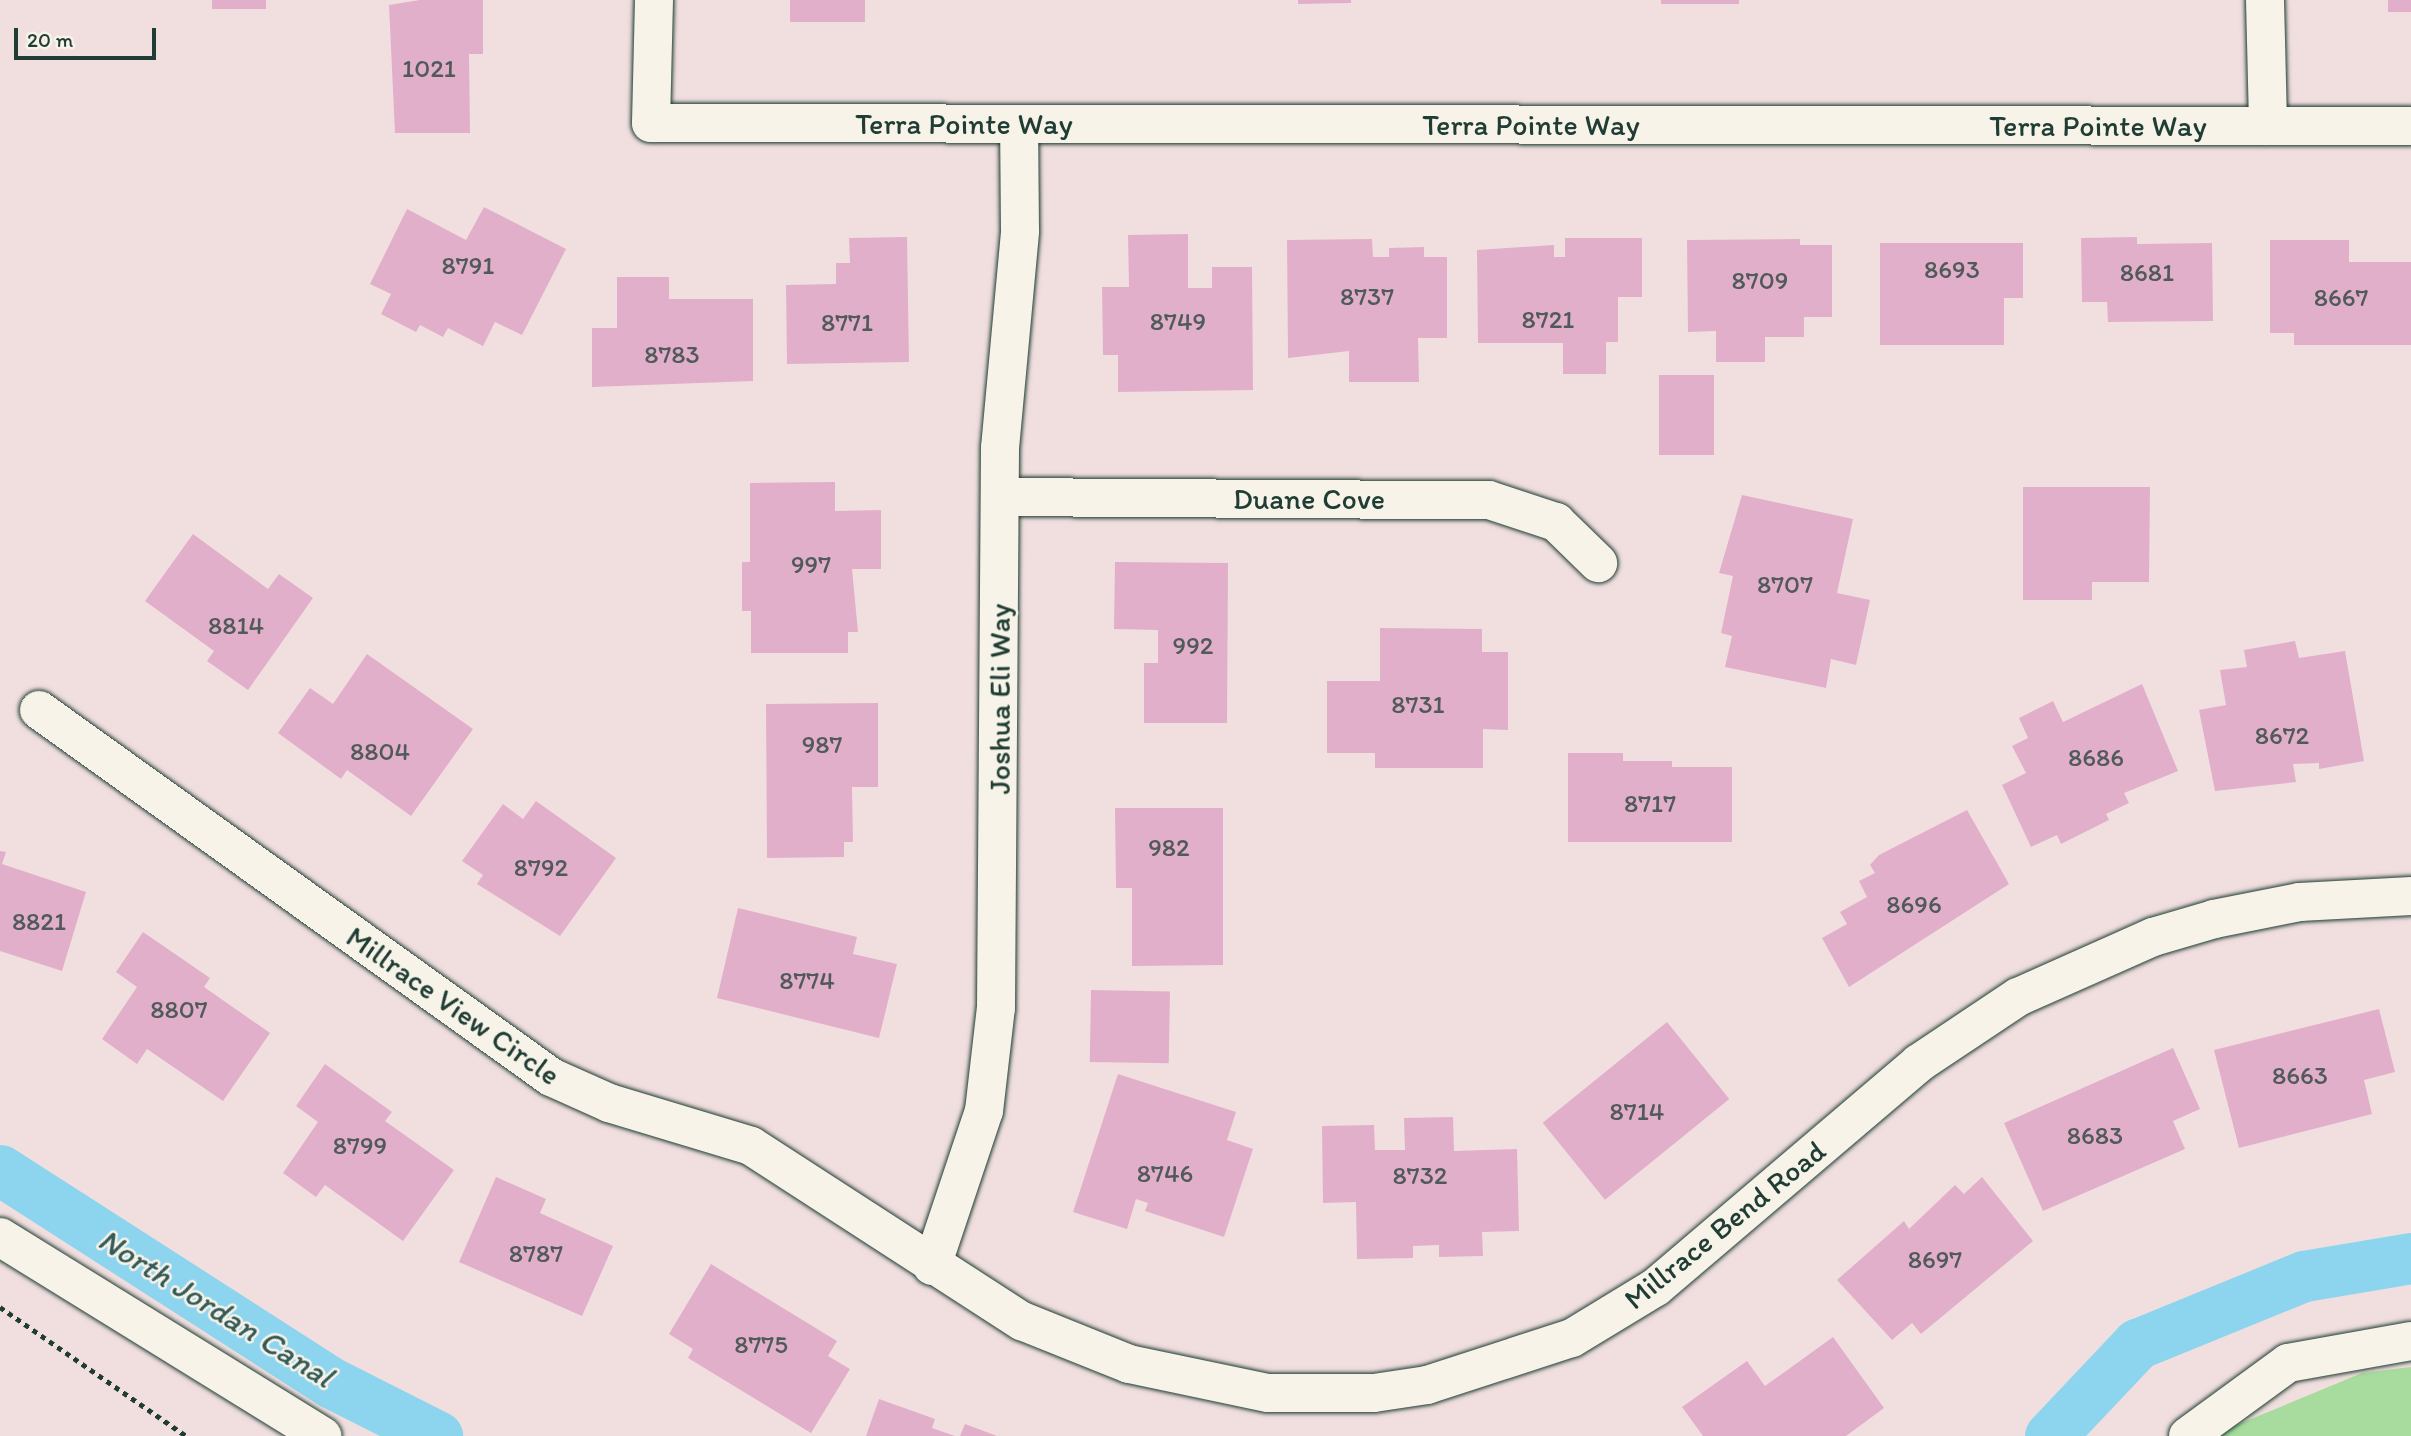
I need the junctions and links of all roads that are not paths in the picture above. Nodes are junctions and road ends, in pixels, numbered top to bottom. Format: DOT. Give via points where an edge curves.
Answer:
graph roads {
  1 [pos="654,0"];
  2 [pos="2265,0"];
  3 [pos="1019,124"];
  4 [pos="2268,126"];
  5 [pos="2411,126"];
  6 [pos="1000,497"];
  7 [pos="1598,563"];
  8 [pos="39,710"];
  9 [pos="2411,896"];
  10 [pos="0,1237"];
  11 [pos="932,1266"];
  12 [pos="2411,1341"];
  13 [pos="322,1436"];
  14 [pos="2188,1436"];
  1 -- 3 [label="street, Terra Pointe Way" via="651,123"];
  2 -- 4 [label="street"];
  3 -- 4 [label="street, Terra Pointe Way"];
  3 -- 6 [label="street, Joshua Eli Way" via="1020,231"];
  4 -- 5 [label="street, Terra Pointe Way"];
  6 -- 7 [label="street, Duane Cove" via="1489,499 1556,522"];
  6 -- 11 [label="street, Joshua Eli Way" via="996,1008 984,1111"];
  8 -- 11 [label="street, Millrace View Circle" via="526,1062 610,1103 751,1146"];
  9 -- 11 [label="street, Millrace Bend Road" via="2314,901 2214,919 2153,937 2018,997 1919,1063 1656,1287 1572,1338 1474,1374 1323,1395 1220,1385 1081,1346 1023,1321"];
  10 -- 13 [label="street"];
  12 -- 14 [label="street" via="2288,1363"];
}
